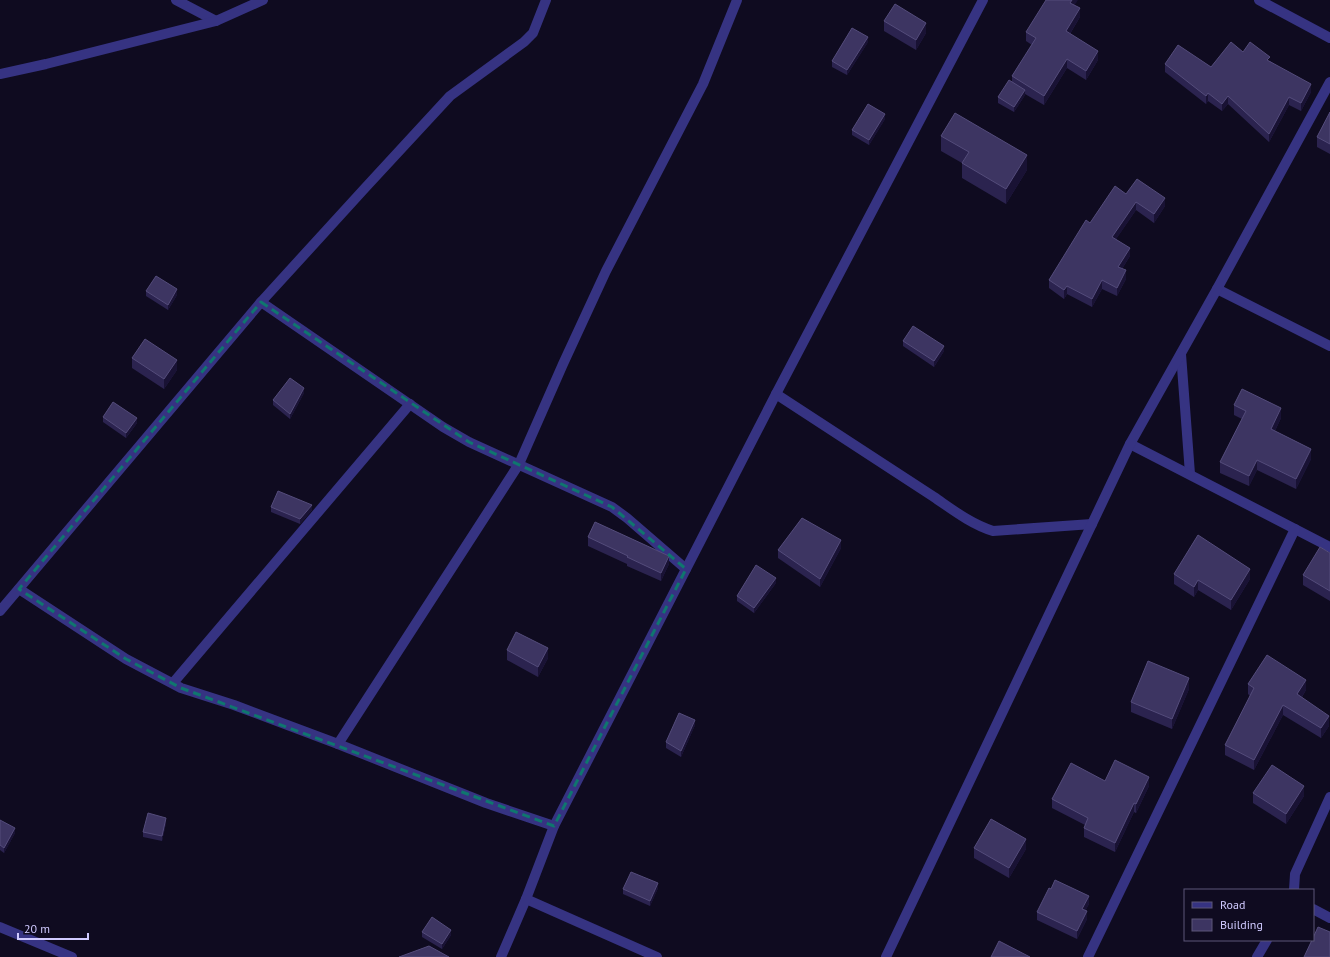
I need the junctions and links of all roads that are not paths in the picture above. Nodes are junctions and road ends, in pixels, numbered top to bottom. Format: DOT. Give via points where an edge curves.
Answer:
graph roads {
  1 [pos="176,0"];
  2 [pos="263,0"];
  3 [pos="546,0"];
  4 [pos="737,0"];
  5 [pos="982,0"];
  6 [pos="1259,0"];
  7 [pos="216,21"];
  8 [pos="1330,38"];
  9 [pos="0,74"];
  10 [pos="1330,82"];
  11 [pos="1217,290"];
  12 [pos="261,302"];
  13 [pos="1330,346"];
  14 [pos="1181,354"];
  15 [pos="776,394"];
  16 [pos="410,404"];
  17 [pos="1130,444"];
  18 [pos="519,464"];
  19 [pos="1190,474"];
  20 [pos="1092,524"];
  21 [pos="1295,529"];
  22 [pos="1330,547"];
  23 [pos="686,568"];
  24 [pos="19,589"];
  25 [pos="0,611"];
  26 [pos="173,684"];
  27 [pos="338,744"];
  28 [pos="1330,797"];
  29 [pos="554,826"];
  30 [pos="1294,889"];
  31 [pos="526,899"];
  32 [pos="1314,910"];
  33 [pos="1330,918"];
  34 [pos="0,927"];
  35 [pos="1266,941"];
  36 [pos="72,957"];
  37 [pos="501,957"];
  38 [pos="657,957"];
  39 [pos="886,957"];
  40 [pos="1088,957"];
  41 [pos="1257,957"];
  1 -- 7 [label="street"];
  2 -- 7 [label="street"];
  3 -- 12 [label="street" via="533,33 450,96"];
  4 -- 18 [label="street" via="704,84 606,270"];
  5 -- 15 [label="street"];
  6 -- 8 [label="street"];
  7 -- 9 [label="street"];
  10 -- 11 [label="street"];
  11 -- 13 [label="street"];
  11 -- 14 [label="street"];
  12 -- 16 [label="street"];
  12 -- 24 [label="street"];
  14 -- 17 [label="street"];
  14 -- 19 [label="street"];
  15 -- 20 [label="street" via="979,526 993,531"];
  15 -- 23 [label="street"];
  16 -- 18 [label="street" via="469,442"];
  16 -- 26 [label="street"];
  17 -- 19 [label="street"];
  17 -- 20 [label="street"];
  18 -- 23 [label="street" via="612,507"];
  18 -- 27 [label="street"];
  19 -- 21 [label="street"];
  20 -- 39 [label="street"];
  21 -- 22 [label="street"];
  21 -- 40 [label="street"];
  23 -- 29 [label="street"];
  24 -- 25 [label="street"];
  24 -- 26 [label="street" via="126,659"];
  26 -- 27 [label="street"];
  27 -- 29 [label="street" via="486,803"];
  28 -- 30 [label="street" via="1295,874"];
  29 -- 31 [label="street"];
  31 -- 37 [label="street"];
  31 -- 38 [label="street"];
  32 -- 33 [label="street"];
  34 -- 36 [label="street"];
  35 -- 41 [label="street"];
}
